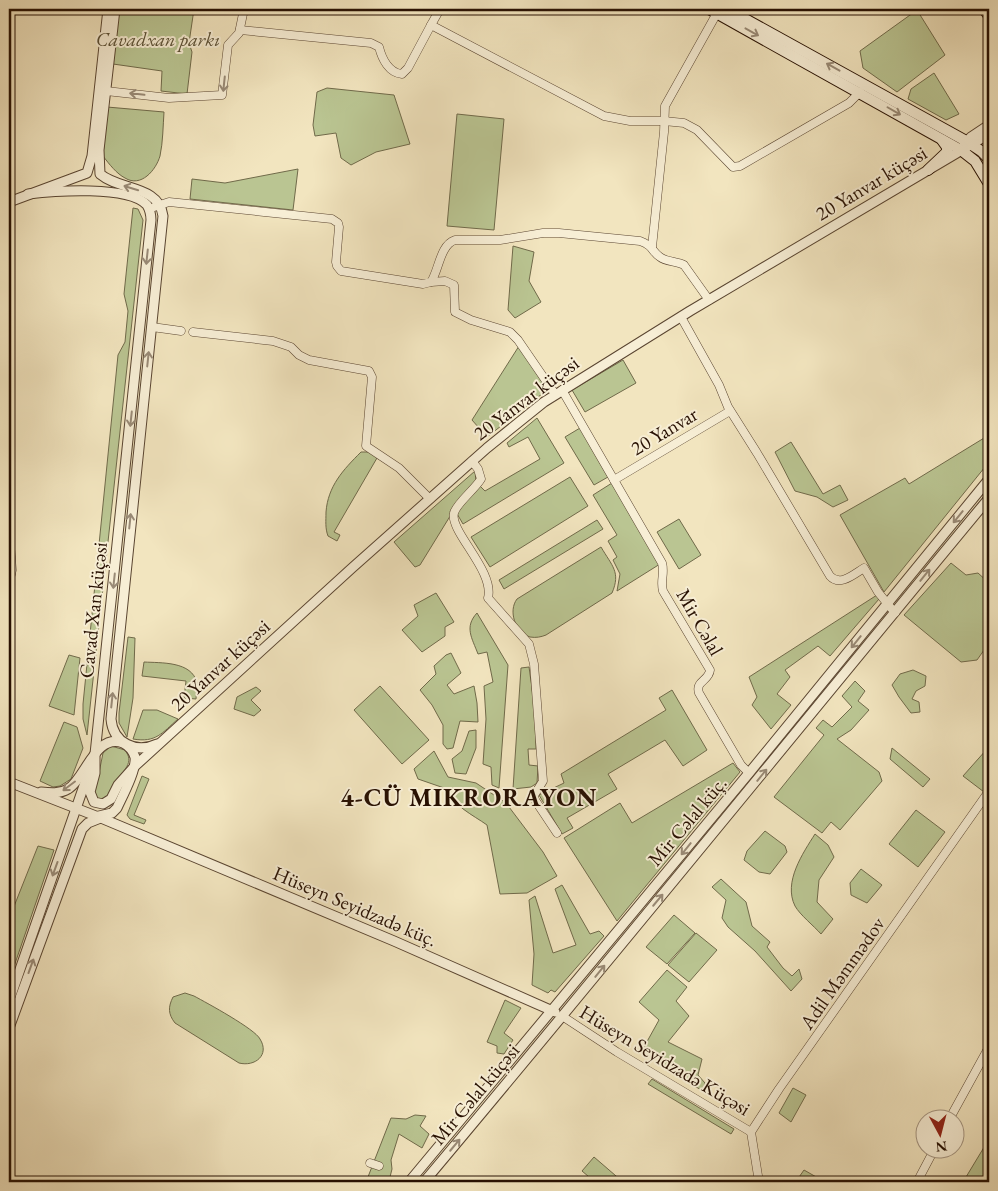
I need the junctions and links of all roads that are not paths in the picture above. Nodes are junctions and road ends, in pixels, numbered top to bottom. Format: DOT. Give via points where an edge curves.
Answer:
graph roads {
  1 [pos="108,9"];
  2 [pos="115,9"];
  3 [pos="244,9"];
  4 [pos="440,9"];
  5 [pos="727,9"];
  6 [pos="984,9"];
  7 [pos="716,10"];
  8 [pos="989,16"];
  9 [pos="431,25"];
  10 [pos="240,30"];
  11 [pos="106,91"];
  12 [pos="860,92"];
  13 [pos="664,121"];
  14 [pos="989,125"];
  15 [pos="989,134"];
  16 [pos="947,138"];
  17 [pos="966,145"];
  18 [pos="989,159"];
  19 [pos="928,170"];
  20 [pos="87,173"];
  21 [pos="100,174"];
  22 [pos="989,184"];
  23 [pos="91,191"];
  24 [pos="28,194"];
  25 [pos="9,202"];
  26 [pos="160,204"];
  27 [pos="149,209"];
  28 [pos="652,247"];
  29 [pos="431,282"];
  30 [pos="709,300"];
  31 [pos="680,317"];
  32 [pos="152,327"];
  33 [pos="181,331"];
  34 [pos="193,332"];
  35 [pos="558,392"];
  36 [pos="730,411"];
  37 [pos="472,461"];
  38 [pos="989,479"];
  39 [pos="614,480"];
  40 [pos="989,498"];
  41 [pos="430,499"];
  42 [pos="9,529"];
  43 [pos="9,583"];
  44 [pos="887,604"];
  45 [pos="895,613"];
  46 [pos="162,742"];
  47 [pos="125,744"];
  48 [pos="95,754"];
  49 [pos="135,766"];
  50 [pos="749,773"];
  51 [pos="9,782"];
  52 [pos="29,790"];
  53 [pos="82,791"];
  54 [pos="989,791"];
  55 [pos="55,800"];
  56 [pos="76,809"];
  57 [pos="115,809"];
  58 [pos="97,817"];
  59 [pos="71,823"];
  60 [pos="132,831"];
  61 [pos="557,833"];
  62 [pos="9,1001"];
  63 [pos="552,1010"];
  64 [pos="562,1016"];
  65 [pos="9,1028"];
  66 [pos="553,1028"];
  67 [pos="989,1047"];
  68 [pos="955,1108"];
  69 [pos="751,1132"];
  70 [pos="930,1158"];
  71 [pos="370,1163"];
  72 [pos="380,1166"];
  73 [pos="409,1182"];
  74 [pos="424,1182"];
  75 [pos="759,1182"];
  76 [pos="917,1182"];
  1 -- 20 [label="street" via="92,156"];
  2 -- 11 [label="street"];
  3 -- 10 [label="street"];
  4 -- 9 [label="street"];
  16 -- 5 [label="main road, one-way"];
  6 -- 8 [label="main road"];
  7 -- 12 [label="main road, one-way"];
  7 -- 13 [label="street" via="668,98"];
  9 -- 10 [label="street" via="402,74 392,70 382,59 379,47 371,43"];
  9 -- 13 [label="street" via="604,116 630,121"];
  10 -- 11 [label="street, one-way" via="228,45 222,95 169,98"];
  11 -- 21 [label="street" via="99,150"];
  12 -- 13 [label="street" via="849,103 737,167 731,166 697,130 678,122"];
  12 -- 16 [label="main road, one-way"];
  13 -- 28 [label="street"];
  14 -- 17 [label="street"];
  15 -- 17 [label="street"];
  16 -- 17 [label="main road"];
  16 -- 19 [label="main road" via="947,153"];
  17 -- 18 [label="main road" via="982,151"];
  17 -- 19 [label="street, 20 Yanvar küçəsi"];
  17 -- 22 [label="main road"];
  19 -- 30 [label="street, 20 Yanvar küçəsi"];
  20 -- 21 [label="street"];
  20 -- 23 [label="street" via="83,178 84,185"];
  20 -- 24 [label="street"];
  21 -- 23 [label="street" via="101,186"];
  26 -- 21 [label="street, one-way" via="150,195"];
  23 -- 24 [label="street"];
  23 -- 27 [label="street" via="132,198"];
  24 -- 25 [label="street"];
  26 -- 27 [label="street"];
  26 -- 29 [label="street" via="169,202 332,220 339,227 336,262 341,271 423,284"];
  26 -- 32 [label="street, Cavad Xan küçəsi" via="162,220"];
  27 -- 48 [label="street, Cavad Xan küçəsi, one-way" via="151,220 141,326"];
  28 -- 29 [label="street" via="640,241 559,233 500,240 455,240 445,248"];
  28 -- 30 [label="street" via="662,259 684,264"];
  29 -- 35 [label="street" via="445,280 454,285 455,312 510,332"];
  30 -- 31 [label="street, 20 Yanvar küçəsi"];
  31 -- 35 [label="street, 20 Yanvar küçəsi"];
  31 -- 36 [label="street"];
  32 -- 33 [label="street"];
  47 -- 32 [label="street, Cavad Xan küçəsi, one-way" via="113,731 111,712"];
  34 -- 41 [label="street" via="273,342 291,348 309,360 370,371 366,446 399,468"];
  35 -- 37 [label="street, 20 Yanvar küçəsi"];
  35 -- 39 [label="street"];
  36 -- 39 [label="street, 20 Yanvar"];
  36 -- 44 [label="street" via="833,579 844,580 864,568"];
  37 -- 41 [label="street, 20 Yanvar küçəsi"];
  37 -- 61 [label="street" via="481,479 455,510 454,518 489,586 488,598 529,644 535,669 543,781 533,797"];
  38 -- 44 [label="street, Mir Cəlal küç., one-way"];
  39 -- 50 [label="street, Mir Cəlal" via="662,563 662,587 710,670 698,687 699,693 741,765"];
  45 -- 40 [label="street, Mir Cəlal küç., one-way"];
  41 -- 46 [label="street, 20 Yanvar küçəsi"];
  42 -- 43 [label="street" via="12,570"];
  44 -- 45 [label="street"];
  44 -- 50 [label="street, Mir Cəlal küç., one-way"];
  64 -- 45 [label="street, Mir Cəlal küç., one-way"];
  46 -- 47 [label="street" via="144,748"];
  46 -- 49 [label="street, 20 Yanvar küçəsi"];
  47 -- 48 [label="street" via="109,742"];
  47 -- 49 [label="street, Cavad Xan küçəsi" via="134,754"];
  48 -- 49 [label="street, 20 Yanvar küçəsi" via="90,792 97,804 109,802 120,782"];
  48 -- 52 [label="street, one-way" via="74,784 65,791"];
  48 -- 53 [label="street, Cavad Xan küçəsi"];
  49 -- 57 [label="street"];
  50 -- 63 [label="street, Mir Cəlal küç., one-way"];
  51 -- 52 [label="street"];
  52 -- 55 [label="street"];
  53 -- 56 [label="street, Cavad Xan küçəsi"];
  53 -- 58 [label="street" via="83,806"];
  54 -- 69 [label="street, Adil Məmmədov"];
  55 -- 56 [label="street, Hüseyn Seyidzadə küç."];
  55 -- 59 [label="street" via="68,811"];
  56 -- 58 [label="street, Hüseyn Seyidzadə küç."];
  56 -- 59 [label="street, Cavad Xan küçəsi"];
  57 -- 58 [label="street"];
  57 -- 60 [label="street"];
  58 -- 60 [label="street, Hüseyn Seyidzadə küç."];
  65 -- 58 [label="street, one-way" via="82,829"];
  59 -- 62 [label="street, Cavad Xan küçəsi, one-way"];
  60 -- 63 [label="street, Hüseyn Seyidzadə küç."];
  63 -- 64 [label="street, Hüseyn Seyidzadə küç."];
  63 -- 73 [label="street, Mir Cəlal küç."];
  64 -- 66 [label="street, Mir Cəlal küç."];
  64 -- 69 [label="street, Hüseyn Seyidzadə Küçəsi"];
  74 -- 66 [label="street, Mir Cəlal küçəsi, one-way"];
  67 -- 68 [label="street"];
  69 -- 75 [label="street"];
  70 -- 76 [label="street"];
  71 -- 72 [label="street"];
}
